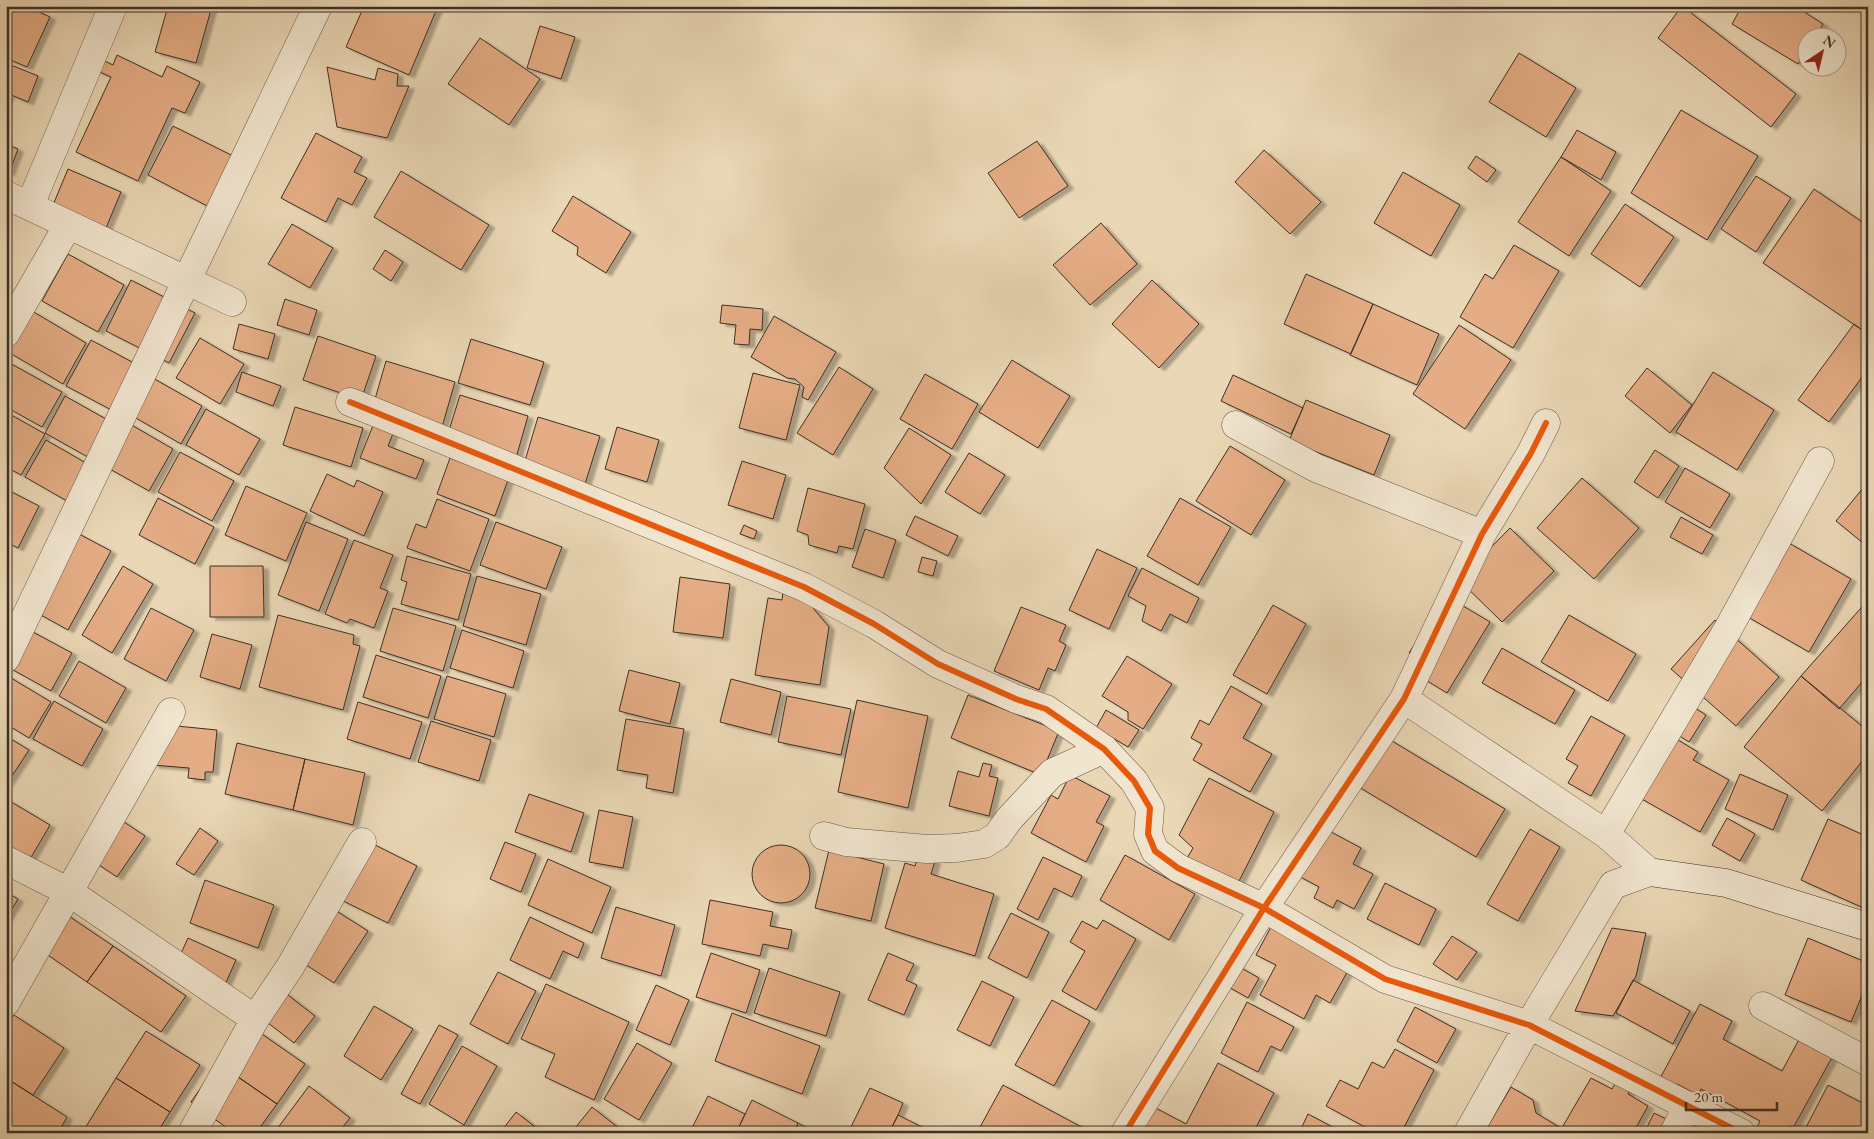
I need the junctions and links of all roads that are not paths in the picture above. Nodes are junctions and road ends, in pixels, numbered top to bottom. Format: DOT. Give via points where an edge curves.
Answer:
graph roads {
  1 [pos="113,6"];
  2 [pos="318,6"];
  3 [pos="18,200"];
  4 [pos="68,224"];
  5 [pos="187,280"];
  6 [pos="232,302"];
  7 [pos="6,333"];
  8 [pos="350,402"];
  9 [pos="1546,423"];
  10 [pos="1236,425"];
  11 [pos="1820,461"];
  12 [pos="1482,534"];
  13 [pos="6,658"];
  14 [pos="1404,699"];
  15 [pos="171,712"];
  16 [pos="1104,749"];
  17 [pos="1606,834"];
  18 [pos="824,836"];
  19 [pos="362,842"];
  20 [pos="6,860"];
  21 [pos="1649,872"];
  22 [pos="69,892"];
  23 [pos="1264,908"];
  24 [pos="1868,927"];
  25 [pos="6,1002"];
  26 [pos="1763,1006"];
  27 [pos="255,1020"];
  28 [pos="1529,1025"];
  29 [pos="1868,1062"];
  30 [pos="1688,1105"];
  31 [pos="192,1133"];
  32 [pos="1125,1133"];
  33 [pos="1468,1133"];
  34 [pos="1674,1133"];
  35 [pos="1741,1133"];
  1 -- 3 [label="street"];
  2 -- 5 [label="street"];
  3 -- 4 [label="street"];
  4 -- 5 [label="street"];
  4 -- 7 [label="street"];
  5 -- 6 [label="street"];
  5 -- 13 [label="street"];
  8 -- 16 [label="street" via="804,587 874,624 938,664 1046,709"];
  9 -- 12 [label="street"];
  10 -- 12 [label="street" via="1316,468"];
  11 -- 17 [label="street" via="1728,629"];
  12 -- 14 [label="street"];
  14 -- 17 [label="street"];
  14 -- 23 [label="street"];
  15 -- 22 [label="street"];
  16 -- 18 [label="street" via="1052,773 997,836 984,844 927,849 846,842"];
  16 -- 23 [label="street" via="1134,781 1150,808 1148,834 1155,851 1178,868"];
  17 -- 21 [label="street"];
  19 -- 27 [label="street" via="290,967"];
  20 -- 22 [label="street"];
  21 -- 24 [label="street" via="1726,883"];
  21 -- 28 [label="street" via="1613,885"];
  22 -- 25 [label="street"];
  22 -- 27 [label="street"];
  23 -- 28 [label="street" via="1384,979"];
  23 -- 32 [label="street"];
  26 -- 29 [label="street"];
  27 -- 31 [label="street"];
  28 -- 30 [label="street"];
  28 -- 33 [label="street"];
  30 -- 34 [label="street"];
  30 -- 35 [label="street"];
}
